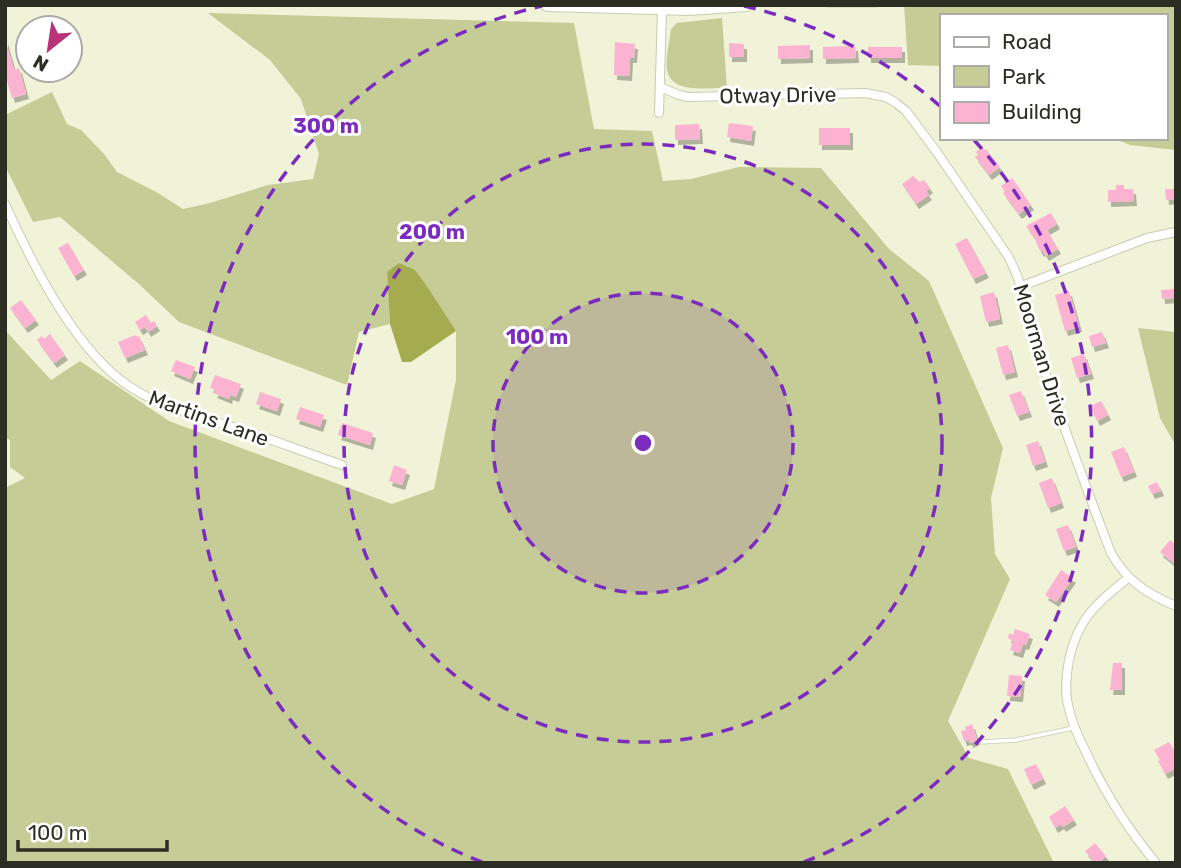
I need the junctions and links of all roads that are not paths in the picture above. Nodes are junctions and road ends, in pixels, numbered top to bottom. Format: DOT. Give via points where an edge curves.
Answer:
graph roads {
  1 [pos="547,5"];
  2 [pos="746,5"];
  3 [pos="827,5"];
  4 [pos="877,5"];
  5 [pos="662,8"];
  6 [pos="660,87"];
  7 [pos="896,103"];
  8 [pos="659,113"];
  9 [pos="5,204"];
  10 [pos="1176,232"];
  11 [pos="1022,286"];
  12 [pos="342,465"];
  13 [pos="1128,578"];
  14 [pos="1176,606"];
  15 [pos="1075,727"];
  16 [pos="982,742"];
  17 [pos="1156,863"];
  1 -- 5 [label="main road"];
  2 -- 5 [label="main road"];
  3 -- 4 [label="lane"];
  5 -- 6 [label="street"];
  6 -- 7 [label="street, Otway Drive" via="688,97 865,93"];
  6 -- 8 [label="street"];
  7 -- 11 [label="street, Moorman Drive" via="1008,256"];
  9 -- 12 [label="street, Martins Lane" via="58,304 118,378 172,408"];
  10 -- 11 [label="street" via="1147,238"];
  11 -- 13 [label="street, Moorman Drive" via="1062,424 1111,553"];
  13 -- 14 [label="street, Moorman Drive"];
  13 -- 15 [label="street" via="1093,609 1071,652 1066,685"];
  15 -- 16 [label="lane"];
  15 -- 17 [label="street" via="1115,810"];
}
